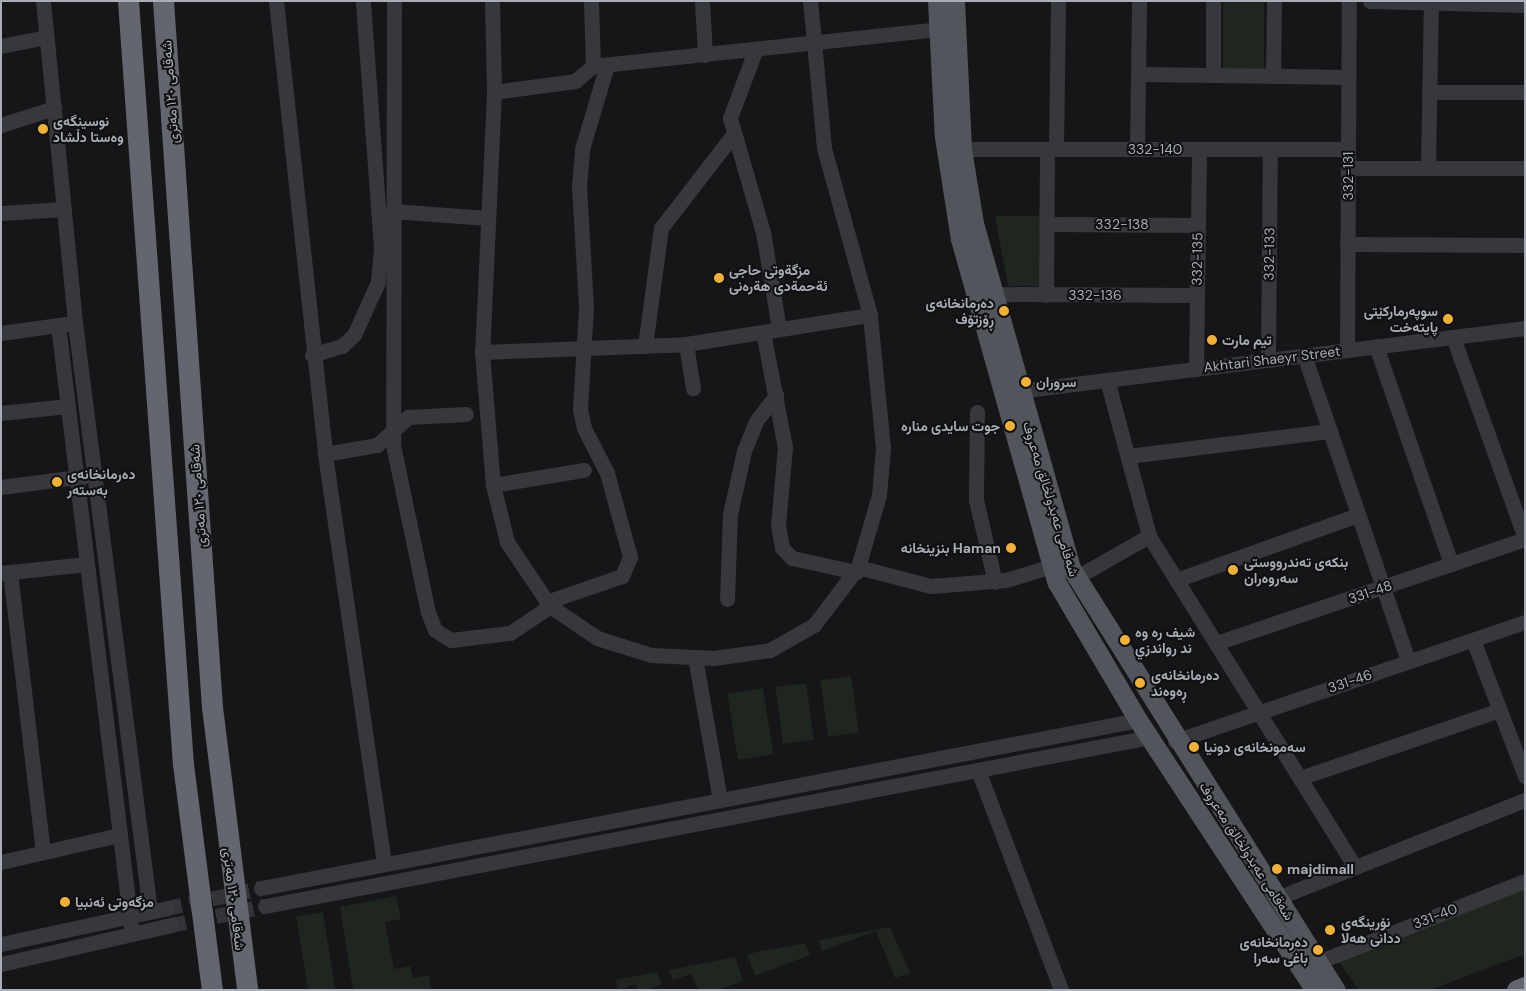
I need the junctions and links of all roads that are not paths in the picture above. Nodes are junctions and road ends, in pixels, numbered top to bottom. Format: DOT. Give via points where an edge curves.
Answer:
graph roads {
  1 [pos="43,1"];
  2 [pos="128,1"];
  3 [pos="163,1"];
  4 [pos="276,1"];
  5 [pos="363,1"];
  6 [pos="394,1"];
  7 [pos="492,1"];
  8 [pos="591,1"];
  9 [pos="702,1"];
  10 [pos="810,1"];
  11 [pos="937,1"];
  12 [pos="955,1"];
  13 [pos="1058,1"];
  14 [pos="1139,1"];
  15 [pos="1213,1"];
  16 [pos="1274,1"];
  17 [pos="1349,1"];
  18 [pos="1370,1"];
  19 [pos="1431,3"];
  20 [pos="1525,5"];
  21 [pos="938,29"];
  22 [pos="46,38"];
  23 [pos="1,46"];
  24 [pos="812,46"];
  25 [pos="755,51"];
  26 [pos="705,55"];
  27 [pos="600,66"];
  28 [pos="1138,74"];
  29 [pos="1213,75"];
  30 [pos="1273,76"];
  31 [pos="1348,77"];
  32 [pos="494,92"];
  33 [pos="1429,92"];
  34 [pos="1525,92"];
  35 [pos="54,108"];
  36 [pos="1,125"];
  37 [pos="733,135"];
  38 [pos="962,149"];
  39 [pos="1052,149"];
  40 [pos="1137,149"];
  41 [pos="1199,149"];
  42 [pos="1270,149"];
  43 [pos="1348,149"];
  44 [pos="1348,168"];
  45 [pos="1428,168"];
  46 [pos="1525,168"];
  47 [pos="64,209"];
  48 [pos="392,211"];
  49 [pos="1,213"];
  50 [pos="488,218"];
  51 [pos="1046,224"];
  52 [pos="1198,224"];
  53 [pos="1347,244"];
  54 [pos="1525,245"];
  55 [pos="993,294"];
  56 [pos="1046,295"];
  57 [pos="1197,295"];
  58 [pos="870,315"];
  59 [pos="75,323"];
  60 [pos="58,326"];
  61 [pos="1525,328"];
  62 [pos="779,330"];
  63 [pos="763,332"];
  64 [pos="1,333"];
  65 [pos="1453,336"];
  66 [pos="686,344"];
  67 [pos="645,346"];
  68 [pos="1376,346"];
  69 [pos="581,350"];
  70 [pos="1347,350"];
  71 [pos="482,352"];
  72 [pos="312,355"];
  73 [pos="1304,355"];
  74 [pos="1268,360"];
  75 [pos="1196,369"];
  76 [pos="1107,380"];
  77 [pos="693,388"];
  78 [pos="1018,391"];
  79 [pos="776,395"];
  80 [pos="68,406"];
  81 [pos="977,412"];
  82 [pos="1,413"];
  83 [pos="466,414"];
  84 [pos="1330,431"];
  85 [pos="393,434"];
  86 [pos="324,454"];
  87 [pos="1128,456"];
  88 [pos="584,470"];
  89 [pos="95,475"];
  90 [pos="76,477"];
  91 [pos="493,485"];
  92 [pos="1,487"];
  93 [pos="1358,515"];
  94 [pos="1149,536"];
  95 [pos="1525,538"];
  96 [pos="1060,563"];
  97 [pos="87,564"];
  98 [pos="1451,564"];
  99 [pos="857,569"];
  100 [pos="6,572"];
  101 [pos="1075,578"];
  102 [pos="1176,580"];
  103 [pos="995,582"];
  104 [pos="1383,588"];
  105 [pos="727,599"];
  106 [pos="548,604"];
  107 [pos="1525,622"];
  108 [pos="1473,640"];
  109 [pos="1216,643"];
  110 [pos="696,657"];
  111 [pos="1408,662"];
  112 [pos="1500,710"];
  113 [pos="1258,712"];
  114 [pos="1131,722"];
  115 [pos="1150,738"];
  116 [pos="1131,741"];
  117 [pos="1175,741"];
  118 [pos="978,770"];
  119 [pos="1525,776"];
  120 [pos="1300,778"];
  121 [pos="770,790"];
  122 [pos="720,800"];
  123 [pos="1525,800"];
  124 [pos="774,808"];
  125 [pos="119,834"];
  126 [pos="43,852"];
  127 [pos="1,862"];
  128 [pos="384,863"];
  129 [pos="1355,867"];
  130 [pos="1525,881"];
  131 [pos="261,888"];
  132 [pos="1277,898"];
  133 [pos="265,906"];
  134 [pos="167,908"];
  135 [pos="150,911"];
  136 [pos="129,916"];
  137 [pos="171,925"];
  138 [pos="238,933"];
  139 [pos="132,934"];
  140 [pos="1,944"];
  141 [pos="206,952"];
  142 [pos="1318,962"];
  143 [pos="1,964"];
  144 [pos="1323,987"];
  145 [pos="1525,987"];
  146 [pos="207,990"];
  147 [pos="212,990"];
  148 [pos="247,990"];
  149 [pos="255,990"];
  150 [pos="1061,990"];
  151 [pos="1516,990"];
  1 -- 22 [label="street"];
  2 -- 141 [label="highway" via="182,744"];
  3 -- 138 [label="highway, شەقامی ١٢٠ مەتری" via="212,707"];
  4 -- 72 [label="street"];
  5 -- 72 [label="street" via="381,238 378,282 354,335 342,346"];
  6 -- 48 [label="street"];
  7 -- 32 [label="street"];
  8 -- 27 [label="street"];
  9 -- 26 [label="street"];
  10 -- 24 [label="street"];
  11 -- 21 [label="main road, شەقامی عەبدولخالق مەعروف"];
  12 -- 38 [label="main road, شەقامی عەبدولخالق مەعروف"];
  13 -- 39 [label="street"];
  14 -- 28 [label="street"];
  15 -- 29 [label="street"];
  16 -- 30 [label="street"];
  17 -- 31 [label="street, 332-131"];
  18 -- 19 [label="street"];
  19 -- 20 [label="street"];
  19 -- 33 [label="street"];
  21 -- 24 [label="street"];
  21 -- 96 [label="main road, شەقامی عەبدولخالق مەعروف" via="944,137 960,239"];
  22 -- 23 [label="street"];
  22 -- 35 [label="street"];
  24 -- 25 [label="street"];
  24 -- 58 [label="street" via="826,159"];
  25 -- 26 [label="street"];
  25 -- 37 [label="street" via="730,118"];
  26 -- 27 [label="street"];
  27 -- 32 [label="street" via="576,81"];
  27 -- 69 [label="street" via="582,149 580,177 586,308"];
  28 -- 29 [label="street"];
  28 -- 40 [label="street"];
  29 -- 30 [label="street"];
  30 -- 31 [label="street"];
  31 -- 43 [label="street, 332-131"];
  32 -- 50 [label="street"];
  33 -- 34 [label="street"];
  33 -- 45 [label="street"];
  35 -- 36 [label="street"];
  35 -- 47 [label="street"];
  37 -- 62 [label="street" via="763,232"];
  37 -- 67 [label="street" via="662,228"];
  38 -- 39 [label="street, 332-140"];
  38 -- 55 [label="main road, شەقامی عەبدولخالق مەعروف" via="974,223"];
  39 -- 40 [label="street, 332-140"];
  39 -- 51 [label="street"];
  40 -- 41 [label="street, 332-140"];
  41 -- 42 [label="street, 332-140"];
  41 -- 52 [label="street, 332-135"];
  42 -- 43 [label="street, 332-140"];
  42 -- 74 [label="street, 332-133"];
  43 -- 44 [label="street, 332-131"];
  44 -- 45 [label="street"];
  44 -- 53 [label="street, 332-131"];
  45 -- 46 [label="street"];
  47 -- 49 [label="street"];
  47 -- 59 [label="street"];
  48 -- 50 [label="street"];
  48 -- 85 [label="street"];
  50 -- 71 [label="street"];
  51 -- 52 [label="street, 332-138"];
  51 -- 56 [label="street"];
  52 -- 57 [label="street, 332-135"];
  53 -- 54 [label="street"];
  53 -- 70 [label="street, 332-131"];
  55 -- 56 [label="street, 332-136"];
  55 -- 78 [label="main road, شەقامی عەبدولخالق مەعروف"];
  56 -- 57 [label="street, 332-136"];
  57 -- 75 [label="street, 332-135"];
  58 -- 62 [label="street"];
  58 -- 99 [label="street" via="883,461 879,495"];
  59 -- 60 [label="street"];
  59 -- 89 [label="street"];
  60 -- 64 [label="street"];
  60 -- 80 [label="street"];
  61 -- 65 [label="street, Akhtari Shaeyr Street"];
  62 -- 63 [label="street"];
  63 -- 66 [label="street"];
  63 -- 79 [label="street"];
  65 -- 68 [label="street, Akhtari Shaeyr Street"];
  65 -- 95 [label="street"];
  66 -- 67 [label="street"];
  66 -- 77 [label="street"];
  67 -- 69 [label="street"];
  68 -- 70 [label="street, Akhtari Shaeyr Street"];
  68 -- 98 [label="street"];
  69 -- 71 [label="street"];
  69 -- 106 [label="street" via="582,419 622,518 629,567 622,576"];
  70 -- 73 [label="street, Akhtari Shaeyr Street"];
  71 -- 91 [label="street"];
  72 -- 86 [label="street"];
  73 -- 74 [label="street, Akhtari Shaeyr Street"];
  73 -- 84 [label="street"];
  74 -- 75 [label="street, Akhtari Shaeyr Street"];
  75 -- 76 [label="street, Akhtari Shaeyr Street"];
  76 -- 78 [label="street, Akhtari Shaeyr Street"];
  76 -- 87 [label="street"];
  78 -- 96 [label="main road, شەقامی عەبدولخالق مەعروف"];
  79 -- 99 [label="street" via="785,447 778,525 782,548 792,558"];
  79 -- 105 [label="street" via="756,421 744,451 730,514"];
  80 -- 82 [label="street"];
  80 -- 90 [label="street"];
  81 -- 103 [label="street" via="976,500"];
  83 -- 85 [label="street" via="408,417"];
  84 -- 87 [label="street"];
  84 -- 93 [label="street"];
  85 -- 86 [label="street" via="377,445"];
  85 -- 106 [label="street" via="398,484 435,630 451,640 498,636 528,625"];
  86 -- 128 [label="street"];
  87 -- 94 [label="street"];
  88 -- 91 [label="street"];
  89 -- 90 [label="street"];
  89 -- 135 [label="street"];
  90 -- 92 [label="street"];
  90 -- 97 [label="street"];
  91 -- 106 [label="street" via="506,542"];
  93 -- 102 [label="street"];
  93 -- 104 [label="street"];
  94 -- 101 [label="street"];
  94 -- 102 [label="street"];
  95 -- 98 [label="street, 331-48"];
  96 -- 101 [label="main road, شەقامی عەبدولخالق مەعروف"];
  96 -- 103 [label="street"];
  96 -- 114 [label="main road, شەقامی عەبدولخالق مەعروف" via="1062,593"];
  97 -- 100 [label="street"];
  97 -- 125 [label="street"];
  98 -- 104 [label="street, 331-48"];
  99 -- 103 [label="street" via="917,586"];
  99 -- 110 [label="street" via="821,618 793,640 760,653"];
  100 -- 126 [label="street"];
  101 -- 117 [label="main road, شەقامی عەبدولخالق مەعروف"];
  102 -- 109 [label="street"];
  104 -- 109 [label="street, 331-48"];
  104 -- 111 [label="street"];
  106 -- 110 [label="street" via="616,647 651,655"];
  107 -- 108 [label="street, 331-46"];
  108 -- 111 [label="street, 331-46"];
  108 -- 112 [label="street"];
  109 -- 113 [label="street"];
  110 -- 122 [label="street"];
  111 -- 113 [label="street, 331-46"];
  112 -- 119 [label="street"];
  112 -- 120 [label="street"];
  113 -- 117 [label="street, 331-46"];
  113 -- 120 [label="street"];
  114 -- 115 [label="main road, شەقامی عەبدولخالق مەعروف"];
  114 -- 116 [label="street"];
  114 -- 121 [label="street"];
  115 -- 116 [label="street"];
  115 -- 144 [label="main road, شەقامی عەبدولخالق مەعروف"];
  116 -- 118 [label="street"];
  117 -- 132 [label="main road, شەقامی عەبدولخالق مەعروف"];
  118 -- 124 [label="street"];
  118 -- 150 [label="street"];
  120 -- 129 [label="street"];
  121 -- 122 [label="street"];
  121 -- 124 [label="street"];
  122 -- 128 [label="street"];
  123 -- 129 [label="street"];
  124 -- 133 [label="street"];
  125 -- 126 [label="street"];
  125 -- 136 [label="street"];
  126 -- 127 [label="street"];
  128 -- 131 [label="street"];
  129 -- 132 [label="street"];
  130 -- 142 [label="street, 331-40"];
  132 -- 142 [label="main road, شەقامی عەبدولخالق مەعروف"];
  134 -- 135 [label="street"];
  135 -- 136 [label="street"];
  136 -- 139 [label="street"];
  136 -- 140 [label="street"];
  137 -- 139 [label="street"];
  138 -- 148 [label="highway, شەقامی ١٢٠ مەتری"];
  138 -- 149 [label="highway"];
  139 -- 143 [label="street"];
  141 -- 146 [label="highway"];
  141 -- 147 [label="highway"];
  142 -- 144 [label="main road, شەقامی عەبدولخالق مەعروف"];
  145 -- 151 [label="highway"];
}
